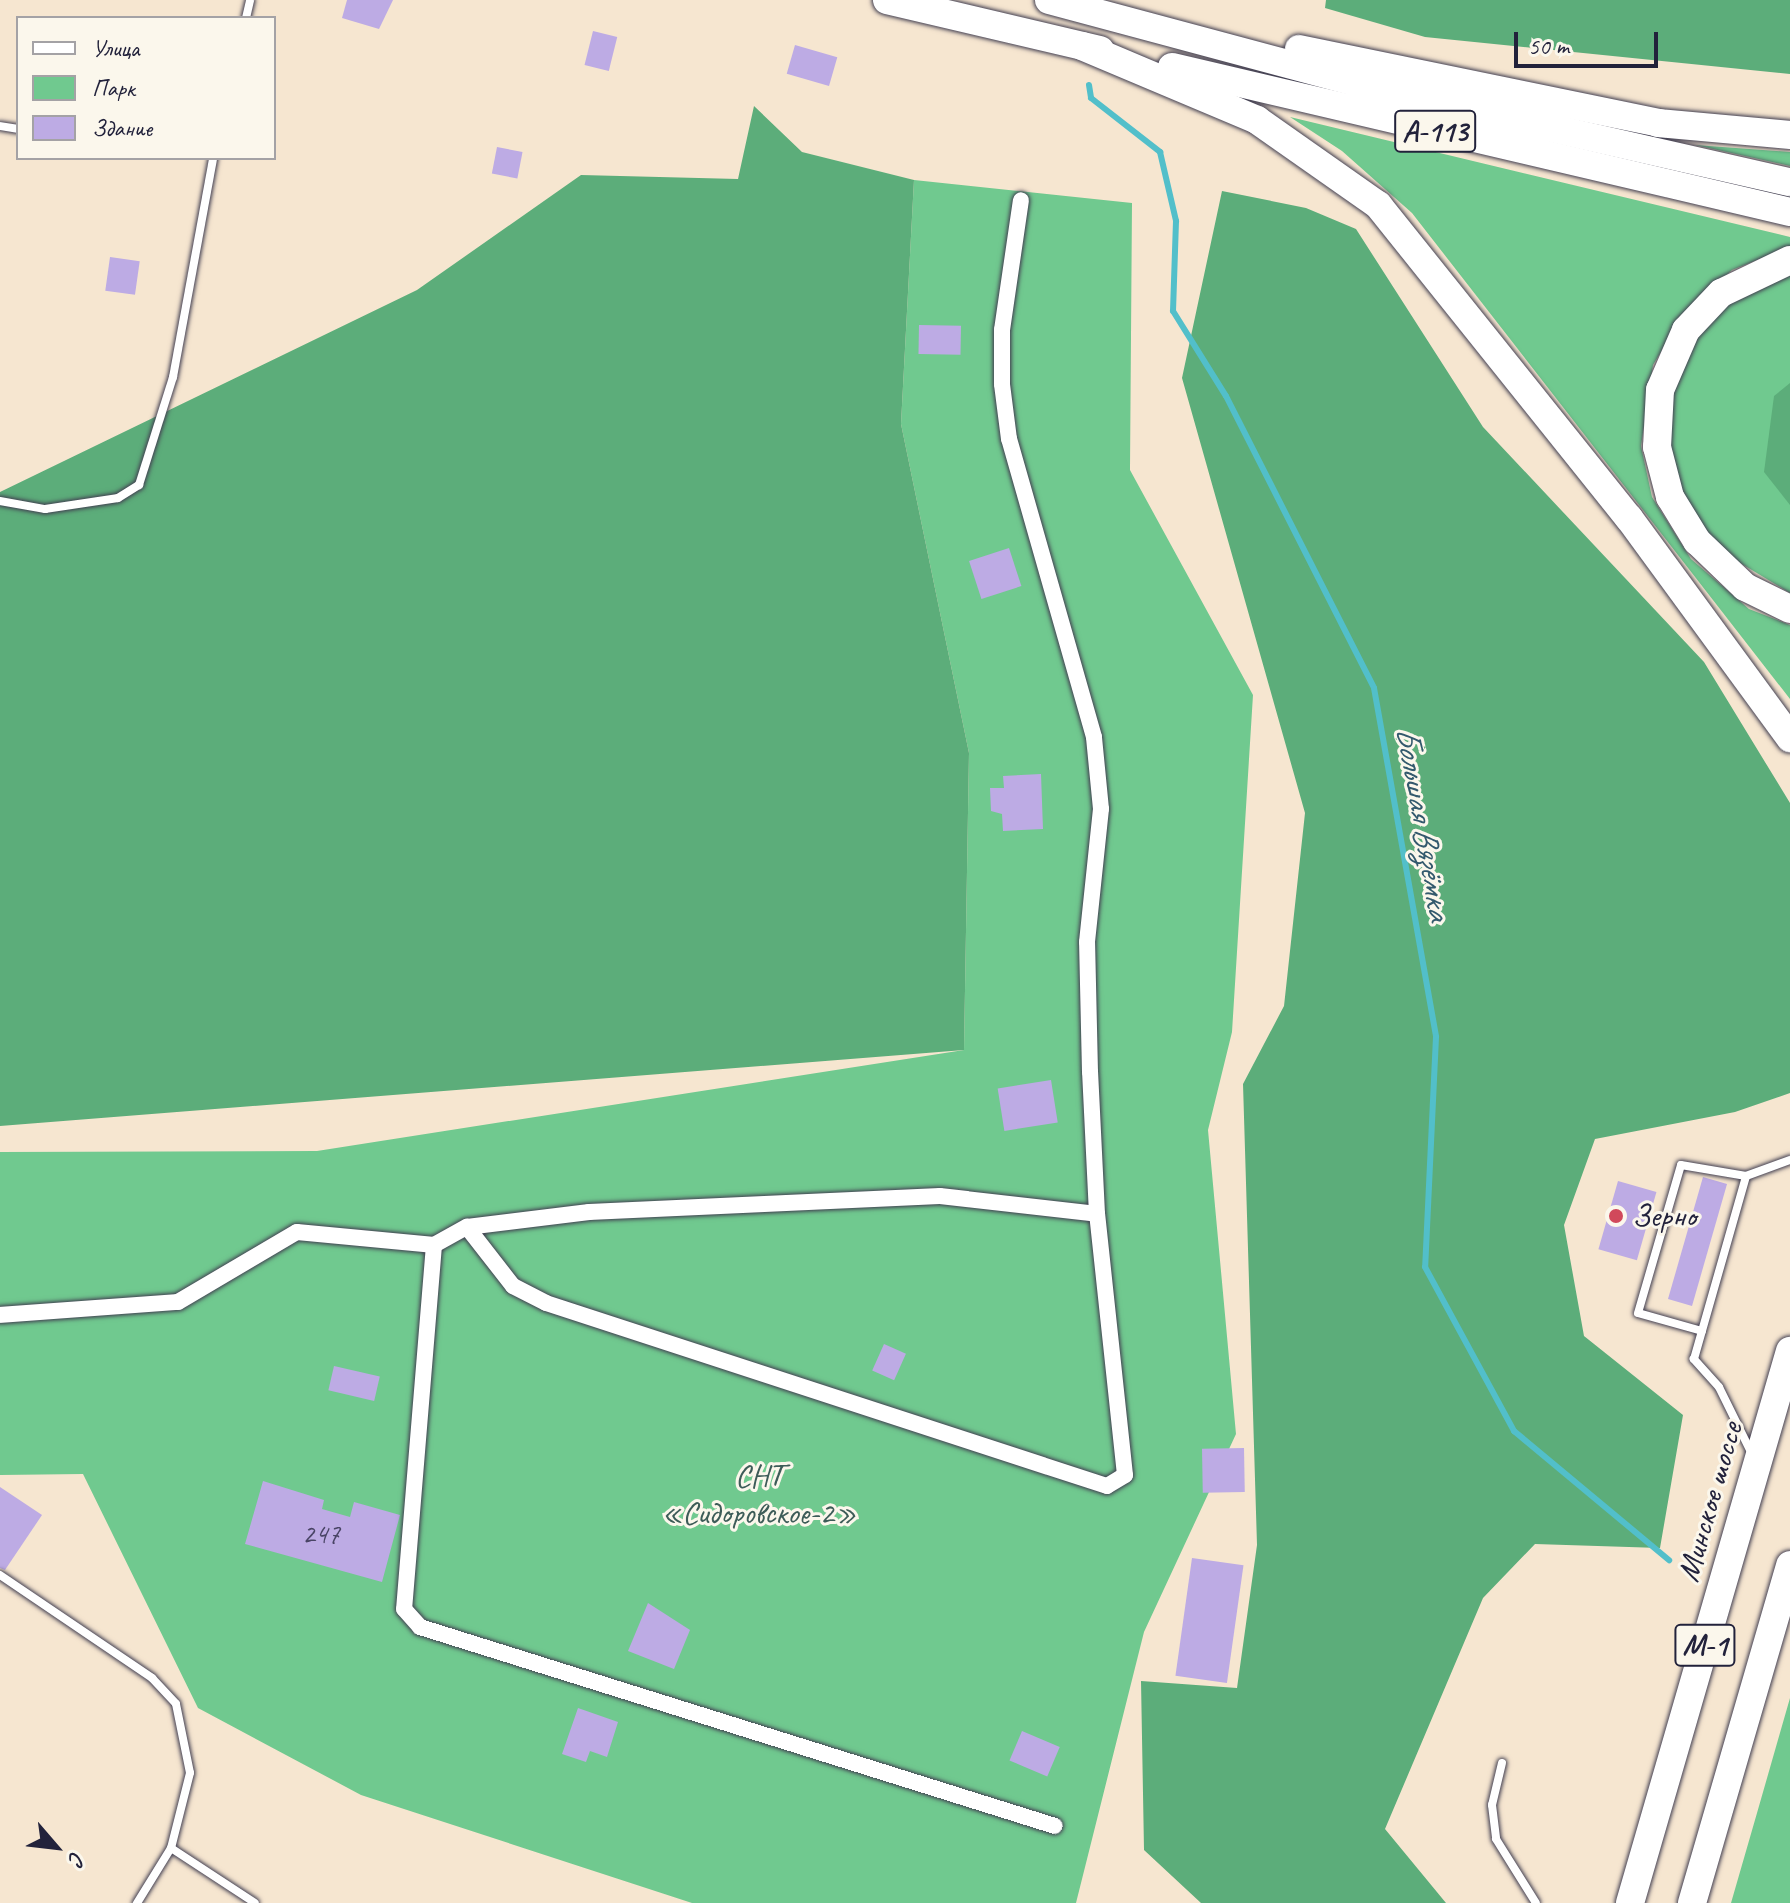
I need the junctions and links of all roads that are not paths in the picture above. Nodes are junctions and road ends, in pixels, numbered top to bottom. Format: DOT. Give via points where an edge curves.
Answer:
graph roads {
  1 [pos="887,0"];
  2 [pos="1049,0"];
  3 [pos="1145,24"];
  4 [pos="1082,46"];
  5 [pos="1790,135"];
  6 [pos="212,160"];
  7 [pos="1790,182"];
  8 [pos="1021,200"];
  9 [pos="1790,212"];
  10 [pos="1790,260"];
  11 [pos="0,501"];
  12 [pos="1790,609"];
  13 [pos="1790,738"];
  14 [pos="1790,1160"];
  15 [pos="1746,1176"];
  16 [pos="1097,1214"];
  17 [pos="467,1227"];
  18 [pos="434,1245"];
  19 [pos="0,1315"];
  20 [pos="1702,1331"];
  21 [pos="1790,1351"];
  22 [pos="1754,1472"];
  23 [pos="1790,1565"];
  24 [pos="0,1575"];
  25 [pos="1502,1763"];
  26 [pos="1055,1826"];
  27 [pos="171,1848"];
  28 [pos="137,1903"];
  29 [pos="255,1903"];
  30 [pos="1536,1903"];
  31 [pos="1630,1903"];
  32 [pos="1692,1903"];
  1 -- 4 [label="highway, А-113"];
  2 -- 3 [label="highway, А-113"];
  3 -- 5 [label="highway" via="1480,82 1658,123"];
  3 -- 7 [label="highway, А-113" via="1388,91"];
  4 -- 9 [label="highway, А-113"];
  4 -- 13 [label="highway" via="1257,120 1378,205 1621,508"];
  6 -- 11 [label="lane" via="173,377 139,485 118,498 45,509"];
  8 -- 16 [label="street" via="1002,330 1009,439 1082,676 1101,809 1087,942"];
  10 -- 12 [label="highway" via="1721,293 1686,330 1660,390 1657,447 1670,497 1697,541 1745,587"];
  14 -- 15 [label="lane"];
  15 -- 20 [label="lane"];
  15 -- 20 [label="lane" via="1681,1165 1642,1298 1638,1313"];
  16 -- 17 [label="street" via="940,1196 589,1212"];
  16 -- 17 [label="street" via="1125,1475 1107,1486 546,1303 513,1286"];
  17 -- 18 [label="street"];
  18 -- 19 [label="street" via="297,1232 178,1302"];
  18 -- 26 [label="street" via="404,1609 420,1627"];
  20 -- 22 [label="lane" via="1694,1359 1719,1387"];
  21 -- 22 [label="highway, Минское шоссе / М-1"];
  22 -- 31 [label="highway, Минское шоссе / М-1"];
  23 -- 32 [label="highway, М-1"];
  24 -- 27 [label="lane" via="152,1678 176,1704 190,1773"];
  25 -- 30 [label="lane" via="1492,1805 1496,1839"];
  27 -- 28 [label="lane"];
  27 -- 29 [label="lane"];
}
